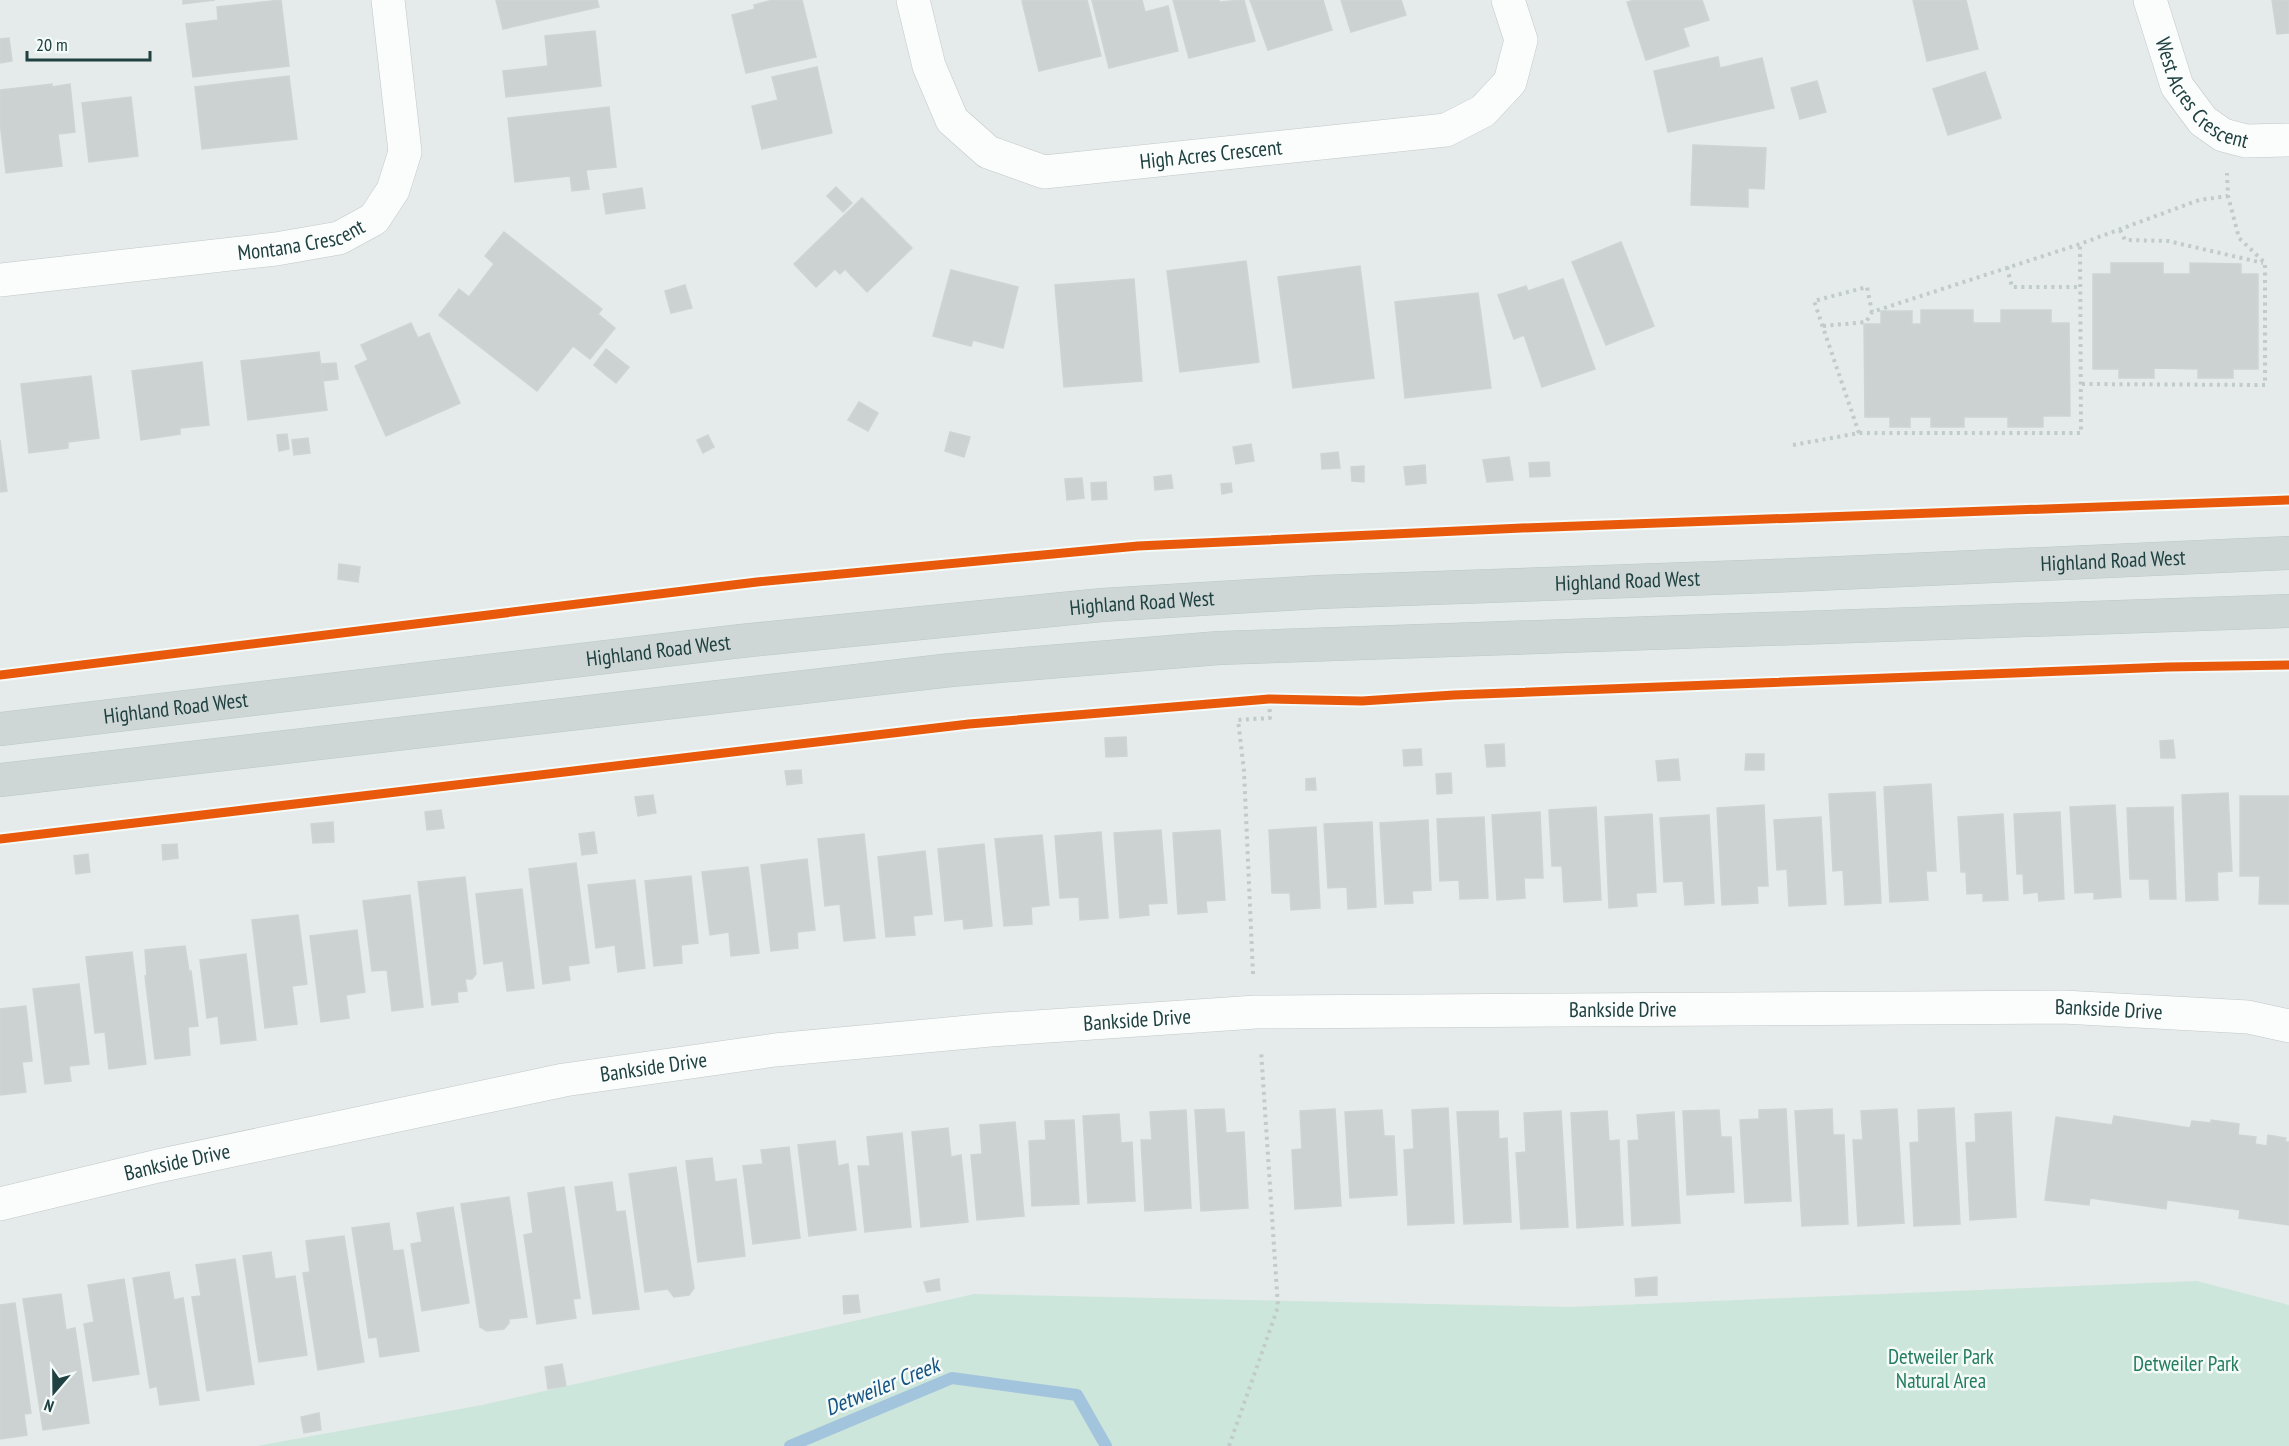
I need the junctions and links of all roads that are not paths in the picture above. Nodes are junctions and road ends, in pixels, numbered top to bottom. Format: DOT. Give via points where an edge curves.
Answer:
graph roads {
  1 [pos="388,0"];
  2 [pos="912,0"];
  3 [pos="1508,0"];
  4 [pos="2150,0"];
  5 [pos="2289,140"];
  6 [pos="0,280"];
  7 [pos="2289,553"];
  8 [pos="2289,611"];
  9 [pos="0,729"];
  10 [pos="0,780"];
  11 [pos="2289,1026"];
  12 [pos="0,1204"];
  1 -- 6 [label="street, Montana Crescent" via="405,152 393,190 374,219 339,238 276,249"];
  2 -- 3 [label="street, High Acres Crescent" via="929,66 952,120 988,152 1044,172 1446,130 1483,111 1510,82 1521,40"];
  4 -- 5 [label="street, West Acres Crescent" via="2177,86 2203,121 2223,135 2246,141"];
  7 -- 9 [label="main road, Highland Road West" via="1102,604 729,643"];
  8 -- 10 [label="main road" via="1219,648 951,670"];
  11 -- 12 [label="street, Bankside Drive" via="2248,1017 2051,1007 1256,1012 990,1030 775,1050 564,1080 158,1166"];
}
